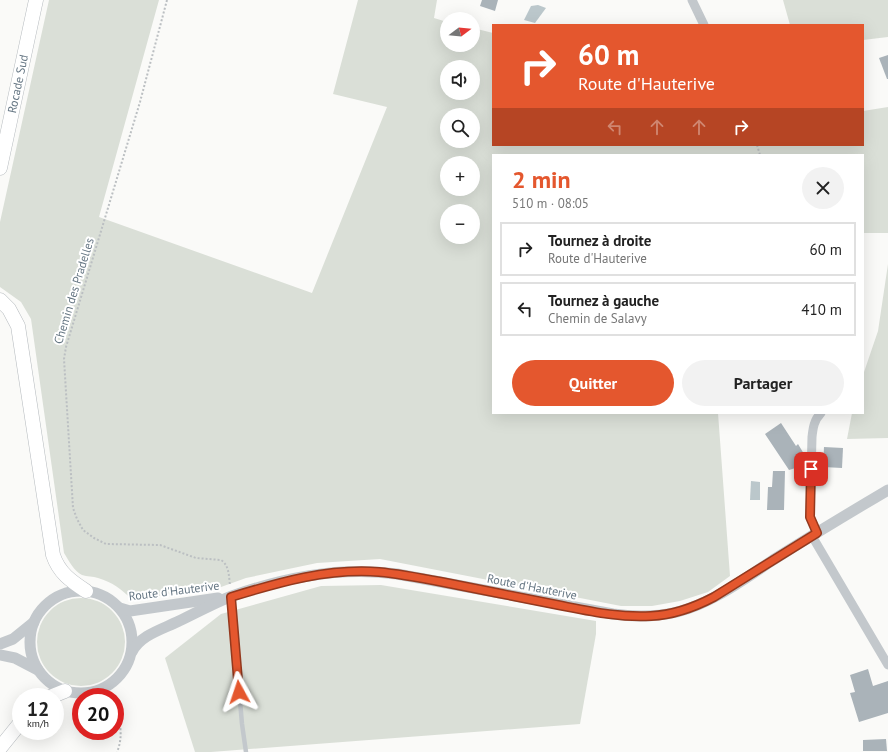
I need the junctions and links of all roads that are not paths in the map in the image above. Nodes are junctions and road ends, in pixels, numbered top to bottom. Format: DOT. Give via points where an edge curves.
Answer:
graph roads {
  1 [pos="36,0"];
  2 [pos="692,0"];
  3 [pos="704,24"];
  4 [pos="10,119"];
  5 [pos="0,156"];
  6 [pos="0,168"];
  7 [pos="0,300"];
  8 [pos="820,414"];
  9 [pos="888,490"];
  10 [pos="814,534"];
  11 [pos="86,591"];
  12 [pos="231,597"];
  13 [pos="120,608"];
  14 [pos="34,622"];
  15 [pos="0,644"];
  16 [pos="132,652"];
  17 [pos="0,656"];
  18 [pos="888,665"];
  19 [pos="38,670"];
  20 [pos="110,688"];
  21 [pos="65,691"];
  22 [pos="72,692"];
  23 [pos="12,733"];
  24 [pos="0,748"];
  25 [pos="246,752"];
  1 -- 4 [label="main road, Rocade Sud"];
  2 -- 3 [label="street"];
  4 -- 5 [label="main road"];
  4 -- 6 [label="main road, Rocade Sud"];
  7 -- 11 [label="main road" via="9,309 18,326 53,556 66,577"];
  8 -- 10 [label="street" via="815,422 812,437 810,517"];
  9 -- 10 [label="street, Route d'Hauterive"];
  10 -- 12 [label="street, Route d'Hauterive" via="727,590 702,603 678,612 653,616 613,614 574,608 406,575 373,571 319,574"];
  10 -- 18 [label="street"];
  11 -- 13 [label="street, Route d'Hauterive" via="110,599"];
  11 -- 14 [label="street, Route d'Hauterive" via="60,595 40,611"];
  12 -- 13 [label="street, Route d'Hauterive" via="130,611"];
  12 -- 16 [label="street, Route d'Hauterive" via="154,633 139,642"];
  12 -- 25 [label="lane"];
  13 -- 16 [label="street, Route d'Hauterive" via="128,621 132,636"];
  14 -- 15 [label="street, Route d'Hauterive" via="13,639"];
  14 -- 19 [label="street, Route d'Hauterive" via="30,638 31,655"];
  16 -- 20 [label="street, Route d'Hauterive" via="122,673"];
  17 -- 19 [label="street, Route d'Hauterive" via="15,658"];
  19 -- 21 [label="street, Route d'Hauterive" via="50,683"];
  21 -- 22 [label="street, Route d'Hauterive"];
  23 -- 24 [label="main road"];
}
